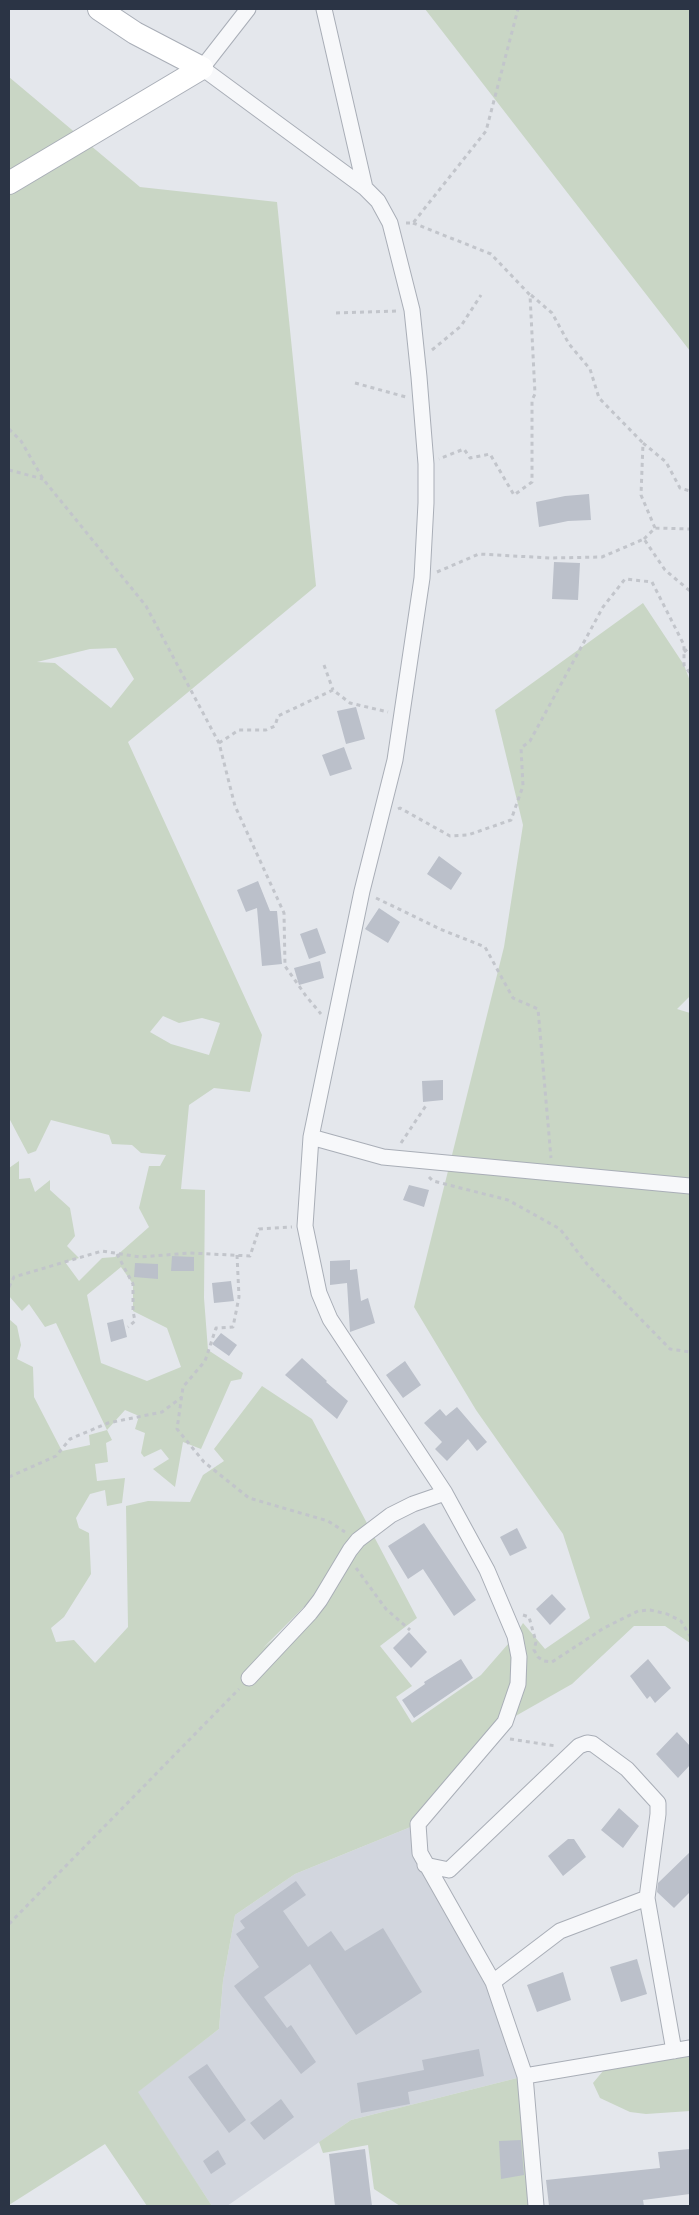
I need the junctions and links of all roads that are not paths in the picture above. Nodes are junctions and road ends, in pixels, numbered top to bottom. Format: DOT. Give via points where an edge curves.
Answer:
graph roads {
  1 [pos="99,9"];
  2 [pos="248,9"];
  3 [pos="324,9"];
  4 [pos="202,68"];
  5 [pos="9,183"];
  6 [pos="366,188"];
  7 [pos="311,1137"];
  8 [pos="690,1186"];
  9 [pos="444,1493"];
  10 [pos="250,1678"];
  11 [pos="425,1865"];
  12 [pos="647,1898"];
  13 [pos="493,1982"];
  14 [pos="690,2048"];
  15 [pos="674,2050"];
  16 [pos="525,2076"];
  17 [pos="536,2206"];
  1 -- 4 [label="street" via="135,33"];
  2 -- 4 [label="street"];
  3 -- 6 [label="street"];
  4 -- 5 [label="street"];
  4 -- 6 [label="street"];
  6 -- 7 [label="street" via="378,201 390,223 412,310 426,464 422,578 395,760 362,891"];
  7 -- 8 [label="street" via="390,1157"];
  7 -- 9 [label="street" via="305,1226 319,1293 330,1320"];
  9 -- 10 [label="street" via="397,1512 358,1540 310,1613"];
  9 -- 11 [label="street" via="488,1570 516,1636 518,1684 505,1722 418,1824 420,1853"];
  11 -- 12 [label="street" via="449,1870 579,1746 593,1744 627,1770 658,1803"];
  11 -- 13 [label="street"];
  12 -- 13 [label="street" via="560,1931"];
  12 -- 15 [label="street"];
  13 -- 16 [label="street"];
  14 -- 15 [label="street"];
  15 -- 16 [label="street"];
  16 -- 17 [label="street"];
}
